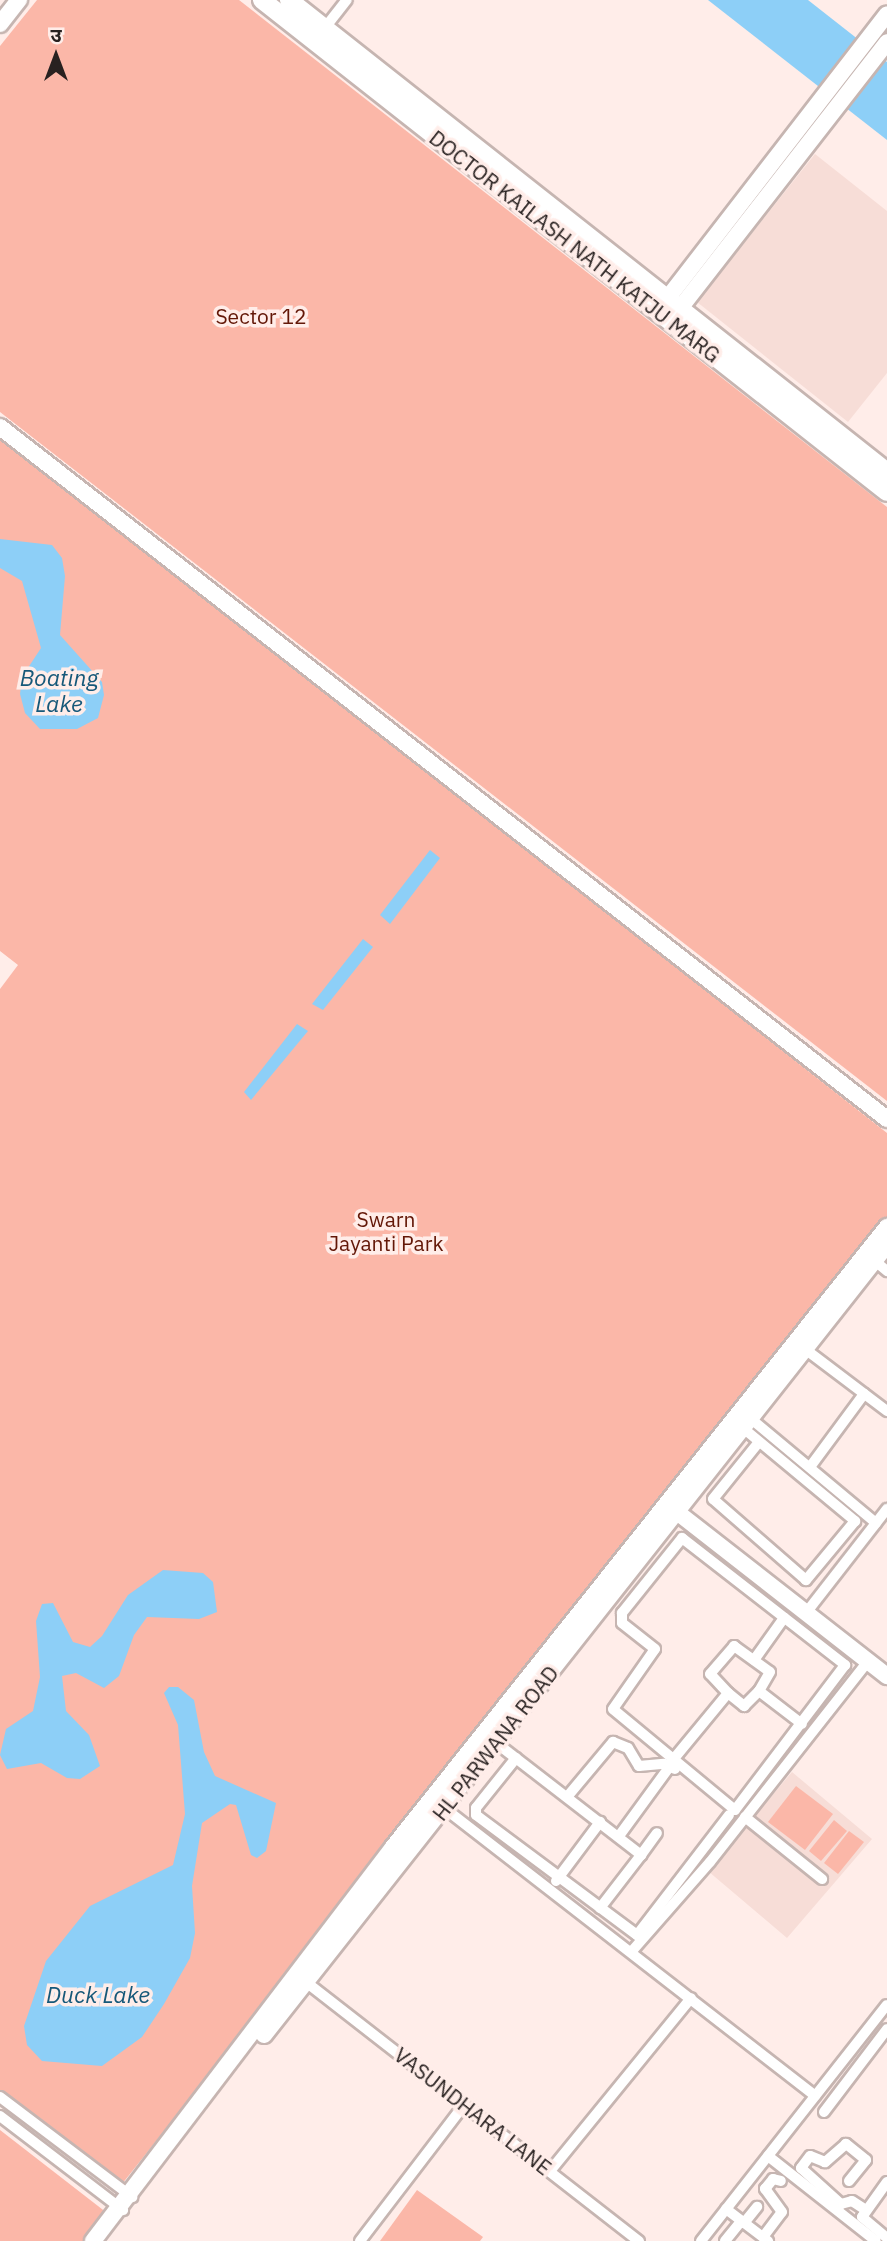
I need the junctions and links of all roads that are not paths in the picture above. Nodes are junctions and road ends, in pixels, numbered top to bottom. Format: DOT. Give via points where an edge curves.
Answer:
graph roads {
  1 [pos="19,0"];
  2 [pos="262,0"];
  3 [pos="289,0"];
  4 [pos="347,0"];
  5 [pos="887,14"];
  6 [pos="0,24"];
  7 [pos="324,29"];
  8 [pos="887,42"];
  9 [pos="808,130"];
  10 [pos="668,310"];
  11 [pos="0,415"];
  12 [pos="0,427"];
  13 [pos="887,472"];
  14 [pos="887,492"];
  15 [pos="887,1108"];
  16 [pos="887,1119"];
  17 [pos="887,1227"];
  18 [pos="887,1245"];
  19 [pos="881,1266"];
  20 [pos="805,1349"];
  21 [pos="864,1394"];
  22 [pos="887,1411"];
  23 [pos="746,1423"];
  24 [pos="759,1442"];
  25 [pos="810,1467"];
  26 [pos="672,1508"];
  27 [pos="887,1509"];
  28 [pos="876,1523"];
  29 [pos="666,1526"];
  30 [pos="682,1538"];
  31 [pos="806,1613"];
  32 [pos="784,1618"];
  33 [pos="862,1657"];
  34 [pos="754,1660"];
  35 [pos="845,1665"];
  36 [pos="887,1676"];
  37 [pos="760,1691"];
  38 [pos="728,1693"];
  39 [pos="802,1724"];
  40 [pos="495,1742"];
  41 [pos="516,1758"];
  42 [pos="671,1764"];
  43 [pos="567,1797"];
  44 [pos="439,1804"];
  45 [pos="729,1815"];
  46 [pos="743,1820"];
  47 [pos="600,1822"];
  48 [pos="657,1833"];
  49 [pos="619,1836"];
  50 [pos="641,1855"];
  51 [pos="560,1876"];
  52 [pos="822,1879"];
  53 [pos="551,1888"];
  54 [pos="600,1908"];
  55 [pos="632,1951"];
  56 [pos="306,1982"];
  57 [pos="691,1998"];
  58 [pos="887,2005"];
  59 [pos="887,2029"];
  60 [pos="815,2096"];
  61 [pos="0,2097"];
  62 [pos="464,2105"];
  63 [pos="824,2112"];
  64 [pos="0,2116"];
  65 [pos="768,2156"];
  66 [pos="550,2171"];
  67 [pos="781,2181"];
  68 [pos="849,2181"];
  69 [pos="887,2182"];
  70 [pos="127,2203"];
  71 [pos="757,2207"];
  72 [pos="726,2209"];
  73 [pos="866,2210"];
  74 [pos="743,2222"];
  75 [pos="887,2238"];
  76 [pos="766,2239"];
  77 [pos="93,2241"];
  78 [pos="103,2241"];
  79 [pos="360,2241"];
  80 [pos="639,2241"];
  81 [pos="701,2241"];
  82 [pos="724,2241"];
  83 [pos="876,2241"];
  1 -- 6 [label="street"];
  2 -- 10 [label="main road, DOCTOR KAILASH NATH KATJU MARG"];
  3 -- 7 [label="main road, DOCTOR KAILASH NATH KATJU MARG"];
  4 -- 7 [label="street"];
  5 -- 9 [label="street"];
  7 -- 10 [label="main road, DOCTOR KAILASH NATH KATJU MARG"];
  8 -- 9 [label="street"];
  9 -- 10 [label="street"];
  10 -- 13 [label="main road, DOCTOR KAILASH NATH KATJU MARG"];
  10 -- 14 [label="main road, DOCTOR KAILASH NATH KATJU MARG"];
  11 -- 15 [label="street"];
  12 -- 16 [label="street"];
  17 -- 26 [label="street"];
  18 -- 19 [label="street, HL PARWANA ROAD"];
  19 -- 20 [label="street, HL PARWANA ROAD"];
  20 -- 21 [label="street"];
  20 -- 23 [label="street, HL PARWANA ROAD"];
  21 -- 22 [label="street"];
  21 -- 25 [label="street"];
  23 -- 24 [label="street"];
  23 -- 25 [label="street"];
  23 -- 26 [label="street, HL PARWANA ROAD"];
  24 -- 24 [label="street" via="856,1521 806,1580 713,1499"];
  25 -- 28 [label="street"];
  26 -- 29 [label="street, HL PARWANA ROAD"];
  26 -- 31 [label="street"];
  26 -- 44 [label="street"];
  27 -- 28 [label="street"];
  28 -- 31 [label="street"];
  29 -- 30 [label="street"];
  29 -- 40 [label="street, HL PARWANA ROAD"];
  30 -- 32 [label="street"];
  30 -- 42 [label="street" via="622,1613 622,1623 655,1649 613,1709"];
  31 -- 33 [label="street"];
  32 -- 34 [label="street"];
  32 -- 35 [label="street"];
  33 -- 35 [label="street"];
  33 -- 36 [label="street"];
  33 -- 46 [label="street"];
  34 -- 37 [label="street" via="771,1675"];
  34 -- 38 [label="street" via="734,1646 710,1674"];
  35 -- 39 [label="street"];
  37 -- 38 [label="street" via="744,1706"];
  37 -- 39 [label="street"];
  38 -- 42 [label="street"];
  39 -- 42 [label="street" via="735,1810"];
  40 -- 41 [label="street"];
  40 -- 44 [label="street, HL PARWANA ROAD"];
  41 -- 43 [label="street"];
  41 -- 51 [label="street" via="476,1808 476,1815"];
  42 -- 43 [label="street" via="639,1766 623,1744 610,1743"];
  42 -- 45 [label="street"];
  42 -- 49 [label="street"];
  43 -- 47 [label="street"];
  44 -- 53 [label="street"];
  44 -- 56 [label="street, HL PARWANA ROAD"];
  44 -- 70 [label="street"];
  45 -- 46 [label="street"];
  45 -- 54 [label="street" via="640,1934 631,1933"];
  46 -- 52 [label="street"];
  46 -- 55 [label="street"];
  47 -- 49 [label="street"];
  47 -- 51 [label="street"];
  48 -- 50 [label="street"];
  49 -- 50 [label="street"];
  50 -- 54 [label="street"];
  51 -- 53 [label="street"];
  51 -- 54 [label="street"];
  53 -- 55 [label="street"];
  55 -- 57 [label="street"];
  56 -- 62 [label="street, VASUNDHARA LANE"];
  56 -- 70 [label="street, HL PARWANA ROAD"];
  57 -- 60 [label="street"];
  57 -- 66 [label="street"];
  58 -- 60 [label="street"];
  59 -- 63 [label="street"];
  60 -- 65 [label="street"];
  61 -- 70 [label="street"];
  62 -- 66 [label="street, VASUNDHARA LANE"];
  62 -- 79 [label="street"];
  64 -- 70 [label="street"];
  65 -- 72 [label="street"];
  65 -- 83 [label="street"];
  66 -- 80 [label="street, VASUNDHARA LANE"];
  67 -- 76 [label="street" via="772,2179 765,2189 782,2212"];
  68 -- 73 [label="street" via="866,2160 846,2144 825,2162 810,2156 802,2168 841,2204 852,2201"];
  69 -- 73 [label="street"];
  70 -- 77 [label="street"];
  70 -- 78 [label="street, HL PARWANA ROAD"];
  71 -- 74 [label="street"];
  72 -- 74 [label="street"];
  72 -- 81 [label="street"];
  73 -- 75 [label="street" via="864,2221"];
  74 -- 76 [label="street"];
  74 -- 82 [label="street"];
}
